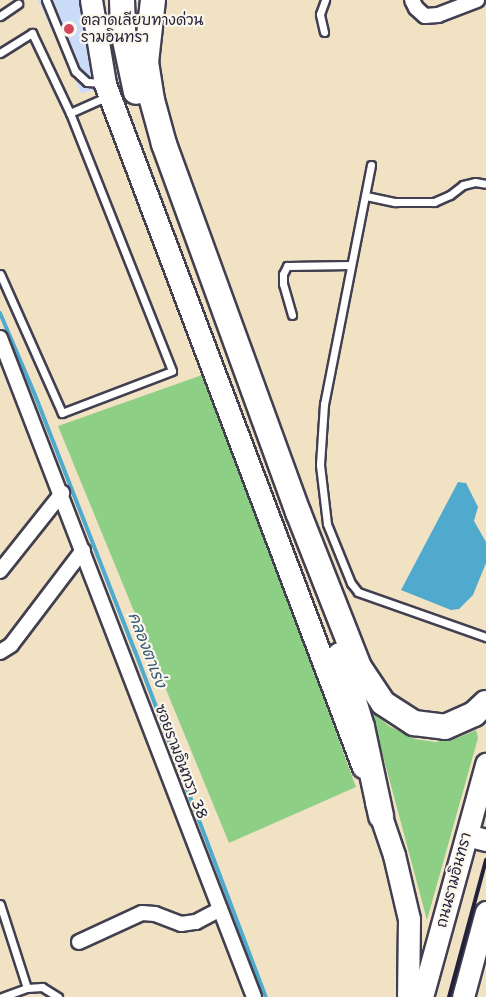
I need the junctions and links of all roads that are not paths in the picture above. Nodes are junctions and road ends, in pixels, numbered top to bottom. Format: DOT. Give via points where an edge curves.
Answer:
graph roads {
  1 [pos="46,0"];
  2 [pos="91,0"];
  3 [pos="122,0"];
  4 [pos="153,0"];
  5 [pos="325,0"];
  6 [pos="412,0"];
  7 [pos="477,0"];
  8 [pos="18,4"];
  9 [pos="0,16"];
  10 [pos="324,32"];
  11 [pos="0,53"];
  12 [pos="107,90"];
  13 [pos="70,113"];
  14 [pos="371,165"];
  15 [pos="486,184"];
  16 [pos="366,195"];
  17 [pos="351,265"];
  18 [pos="0,274"];
  19 [pos="292,315"];
  20 [pos="1,343"];
  21 [pos="259,470"];
  22 [pos="62,493"];
  23 [pos="83,550"];
  24 [pos="0,571"];
  25 [pos="486,636"];
  26 [pos="0,652"];
  27 [pos="486,703"];
  28 [pos="486,764"];
  29 [pos="381,816"];
  30 [pos="476,838"];
  31 [pos="0,904"];
  32 [pos="220,909"];
  33 [pos="486,912"];
  34 [pos="79,942"];
  35 [pos="27,988"];
  36 [pos="251,996"];
  37 [pos="3,997"];
  38 [pos="58,997"];
  39 [pos="408,997"];
  40 [pos="422,997"];
  41 [pos="463,997"];
  1 -- 12 [label="lane" via="75,71 87,82"];
  2 -- 12 [label="main road"];
  3 -- 21 [label="highway" via="123,31 138,99"];
  4 -- 27 [label="highway" via="146,62 164,144 298,513 359,667 383,703 414,723 445,727 462,722"];
  5 -- 10 [label="lane" via="320,14"];
  6 -- 7 [label="street" via="425,15 438,15"];
  8 -- 9 [label="lane"];
  11 -- 13 [label="lane" via="32,33"];
  12 -- 13 [label="lane"];
  12 -- 21 [label="main road"];
  13 -- 18 [label="lane" via="171,371 62,413"];
  14 -- 16 [label="lane"];
  15 -- 16 [label="lane" via="463,185 435,202 395,202"];
  16 -- 17 [label="lane"];
  17 -- 19 [label="lane" via="287,266 284,284"];
  17 -- 25 [label="lane" via="321,435 321,490 327,524 358,592"];
  20 -- 22 [label="street, ซอยรามอินทรา 38"];
  21 -- 29 [label="highway" via="351,687"];
  22 -- 23 [label="street, ซอยรามอินทรา 38"];
  22 -- 24 [label="street"];
  23 -- 26 [label="street" via="11,645"];
  23 -- 32 [label="street, ซอยรามอินทรา 38"];
  28 -- 30 [label="main road, ถนนรามอินทรา"];
  29 -- 39 [label="main road" via="409,919"];
  30 -- 40 [label="main road, ถนนรามอินทรา"];
  31 -- 35 [label="lane"];
  32 -- 34 [label="street" via="196,922 180,924 142,913"];
  32 -- 36 [label="street, ซอยรามอินทรา 38"];
  33 -- 41 [label="main road"];
  35 -- 37 [label="lane"];
  35 -- 38 [label="lane" via="42,987"];
}
